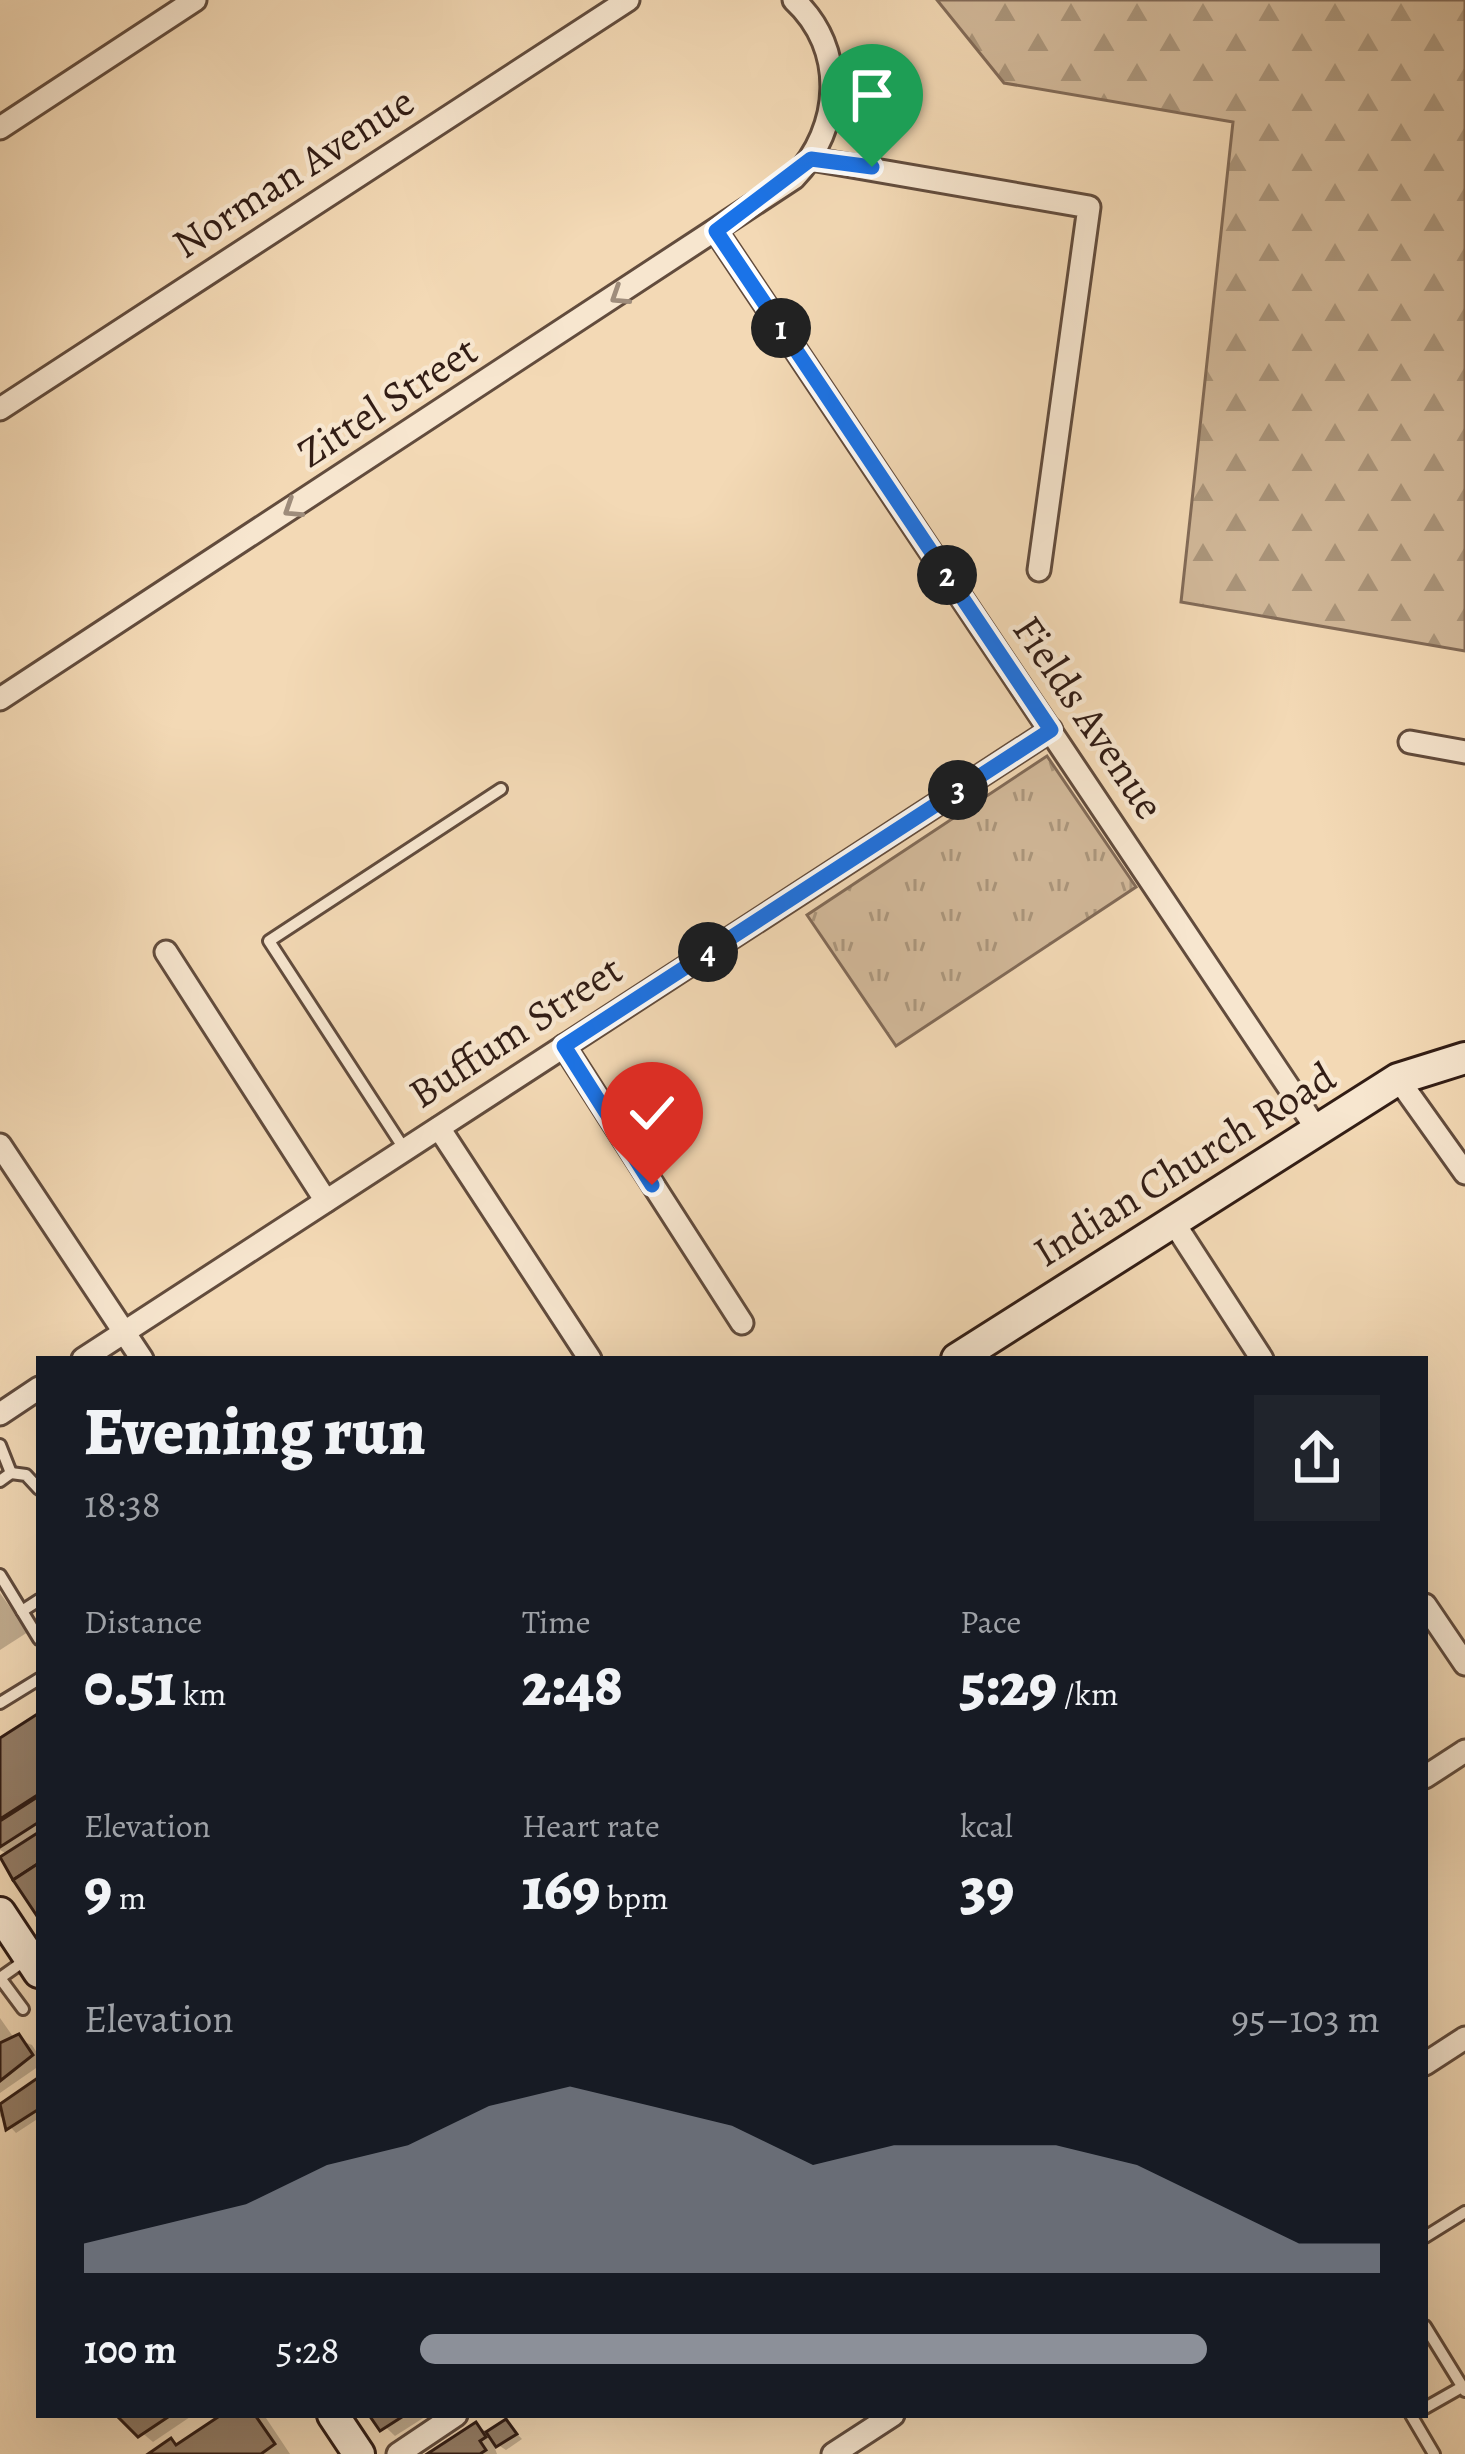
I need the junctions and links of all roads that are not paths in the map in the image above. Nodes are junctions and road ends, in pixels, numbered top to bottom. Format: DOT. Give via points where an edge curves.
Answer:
graph roads {
  1 [pos="195,0"];
  2 [pos="628,0"];
  3 [pos="794,0"];
  4 [pos="0,128"];
  5 [pos="811,159"];
  6 [pos="716,231"];
  7 [pos="0,409"];
  8 [pos="1039,570"];
  9 [pos="0,700"];
  10 [pos="1051,730"];
  11 [pos="1410,742"];
  12 [pos="1465,752"];
  13 [pos="501,789"];
  14 [pos="166,952"];
  15 [pos="564,1046"];
  16 [pos="1465,1058"];
  17 [pos="1398,1079"];
  18 [pos="439,1128"];
  19 [pos="1316,1128"];
  20 [pos="0,1145"];
  21 [pos="405,1150"];
  22 [pos="1465,1173"];
  23 [pos="326,1201"];
  24 [pos="1172,1220"];
  25 [pos="742,1323"];
  26 [pos="124,1332"];
  27 [pos="87,1356"];
  28 [pos="140,1356"];
  29 [pos="588,1356"];
  30 [pos="962,1356"];
  31 [pos="1260,1356"];
  32 [pos="36,1390"];
  33 [pos="0,1414"];
  34 [pos="0,1445"];
  35 [pos="5,1477"];
  36 [pos="36,1486"];
  37 [pos="0,1575"];
  38 [pos="36,1602"];
  39 [pos="1428,1609"];
  40 [pos="22,1611"];
  41 [pos="36,1635"];
  42 [pos="1465,1664"];
  43 [pos="36,1681"];
  44 [pos="0,1703"];
  45 [pos="1465,1751"];
  46 [pos="1428,1775"];
  47 [pos="0,1913"];
  48 [pos="36,1967"];
  49 [pos="22,2008"];
  50 [pos="1465,2038"];
  51 [pos="1428,2062"];
  52 [pos="1465,2212"];
  53 [pos="1428,2235"];
  54 [pos="1428,2331"];
  55 [pos="1464,2389"];
  56 [pos="1428,2407"];
  57 [pos="335,2418"];
  58 [pos="452,2418"];
  59 [pos="887,2418"];
  60 [pos="1414,2418"];
  61 [pos="354,2452"];
  62 [pos="398,2454"];
  63 [pos="833,2454"];
  64 [pos="1434,2454"];
  1 -- 4 [label="street"];
  2 -- 7 [label="street, Norman Avenue"];
  3 -- 5 [label="street" via="824,40 832,81 832,107"];
  5 -- 6 [label="street, Zittel Street"];
  5 -- 8 [label="street" via="1089,207"];
  6 -- 9 [label="street, Zittel Street, one-way"];
  6 -- 10 [label="street, Fields Avenue"];
  10 -- 15 [label="street, Buffum Street"];
  10 -- 19 [label="street, Fields Avenue"];
  11 -- 12 [label="street"];
  13 -- 21 [label="lane" via="269,941"];
  14 -- 23 [label="street"];
  15 -- 18 [label="street, Buffum Street"];
  15 -- 25 [label="street"];
  16 -- 17 [label="street, Indian Church Road"];
  17 -- 19 [label="street, Indian Church Road"];
  17 -- 22 [label="street"];
  18 -- 21 [label="street, Buffum Street"];
  18 -- 29 [label="street"];
  19 -- 24 [label="street, Indian Church Road"];
  20 -- 26 [label="street"];
  21 -- 23 [label="street, Buffum Street"];
  23 -- 26 [label="street, Buffum Street"];
  24 -- 30 [label="street, Indian Church Road"];
  24 -- 31 [label="street"];
  26 -- 27 [label="street, Buffum Street"];
  26 -- 28 [label="street"];
  32 -- 33 [label="street"];
  34 -- 35 [label="lane"];
  35 -- 36 [label="lane" via="26,1475"];
  37 -- 40 [label="lane"];
  38 -- 40 [label="lane"];
  39 -- 42 [label="street"];
  40 -- 41 [label="lane"];
  43 -- 44 [label="lane"];
  45 -- 46 [label="street"];
  47 -- 48 [label="street"];
  48 -- 49 [label="lane" via="0,1978"];
  50 -- 51 [label="street"];
  52 -- 53 [label="lane"];
  54 -- 55 [label="lane"];
  55 -- 56 [label="lane"];
  57 -- 61 [label="street"];
  58 -- 62 [label="street"];
  59 -- 63 [label="street"];
  60 -- 64 [label="lane"];
}
